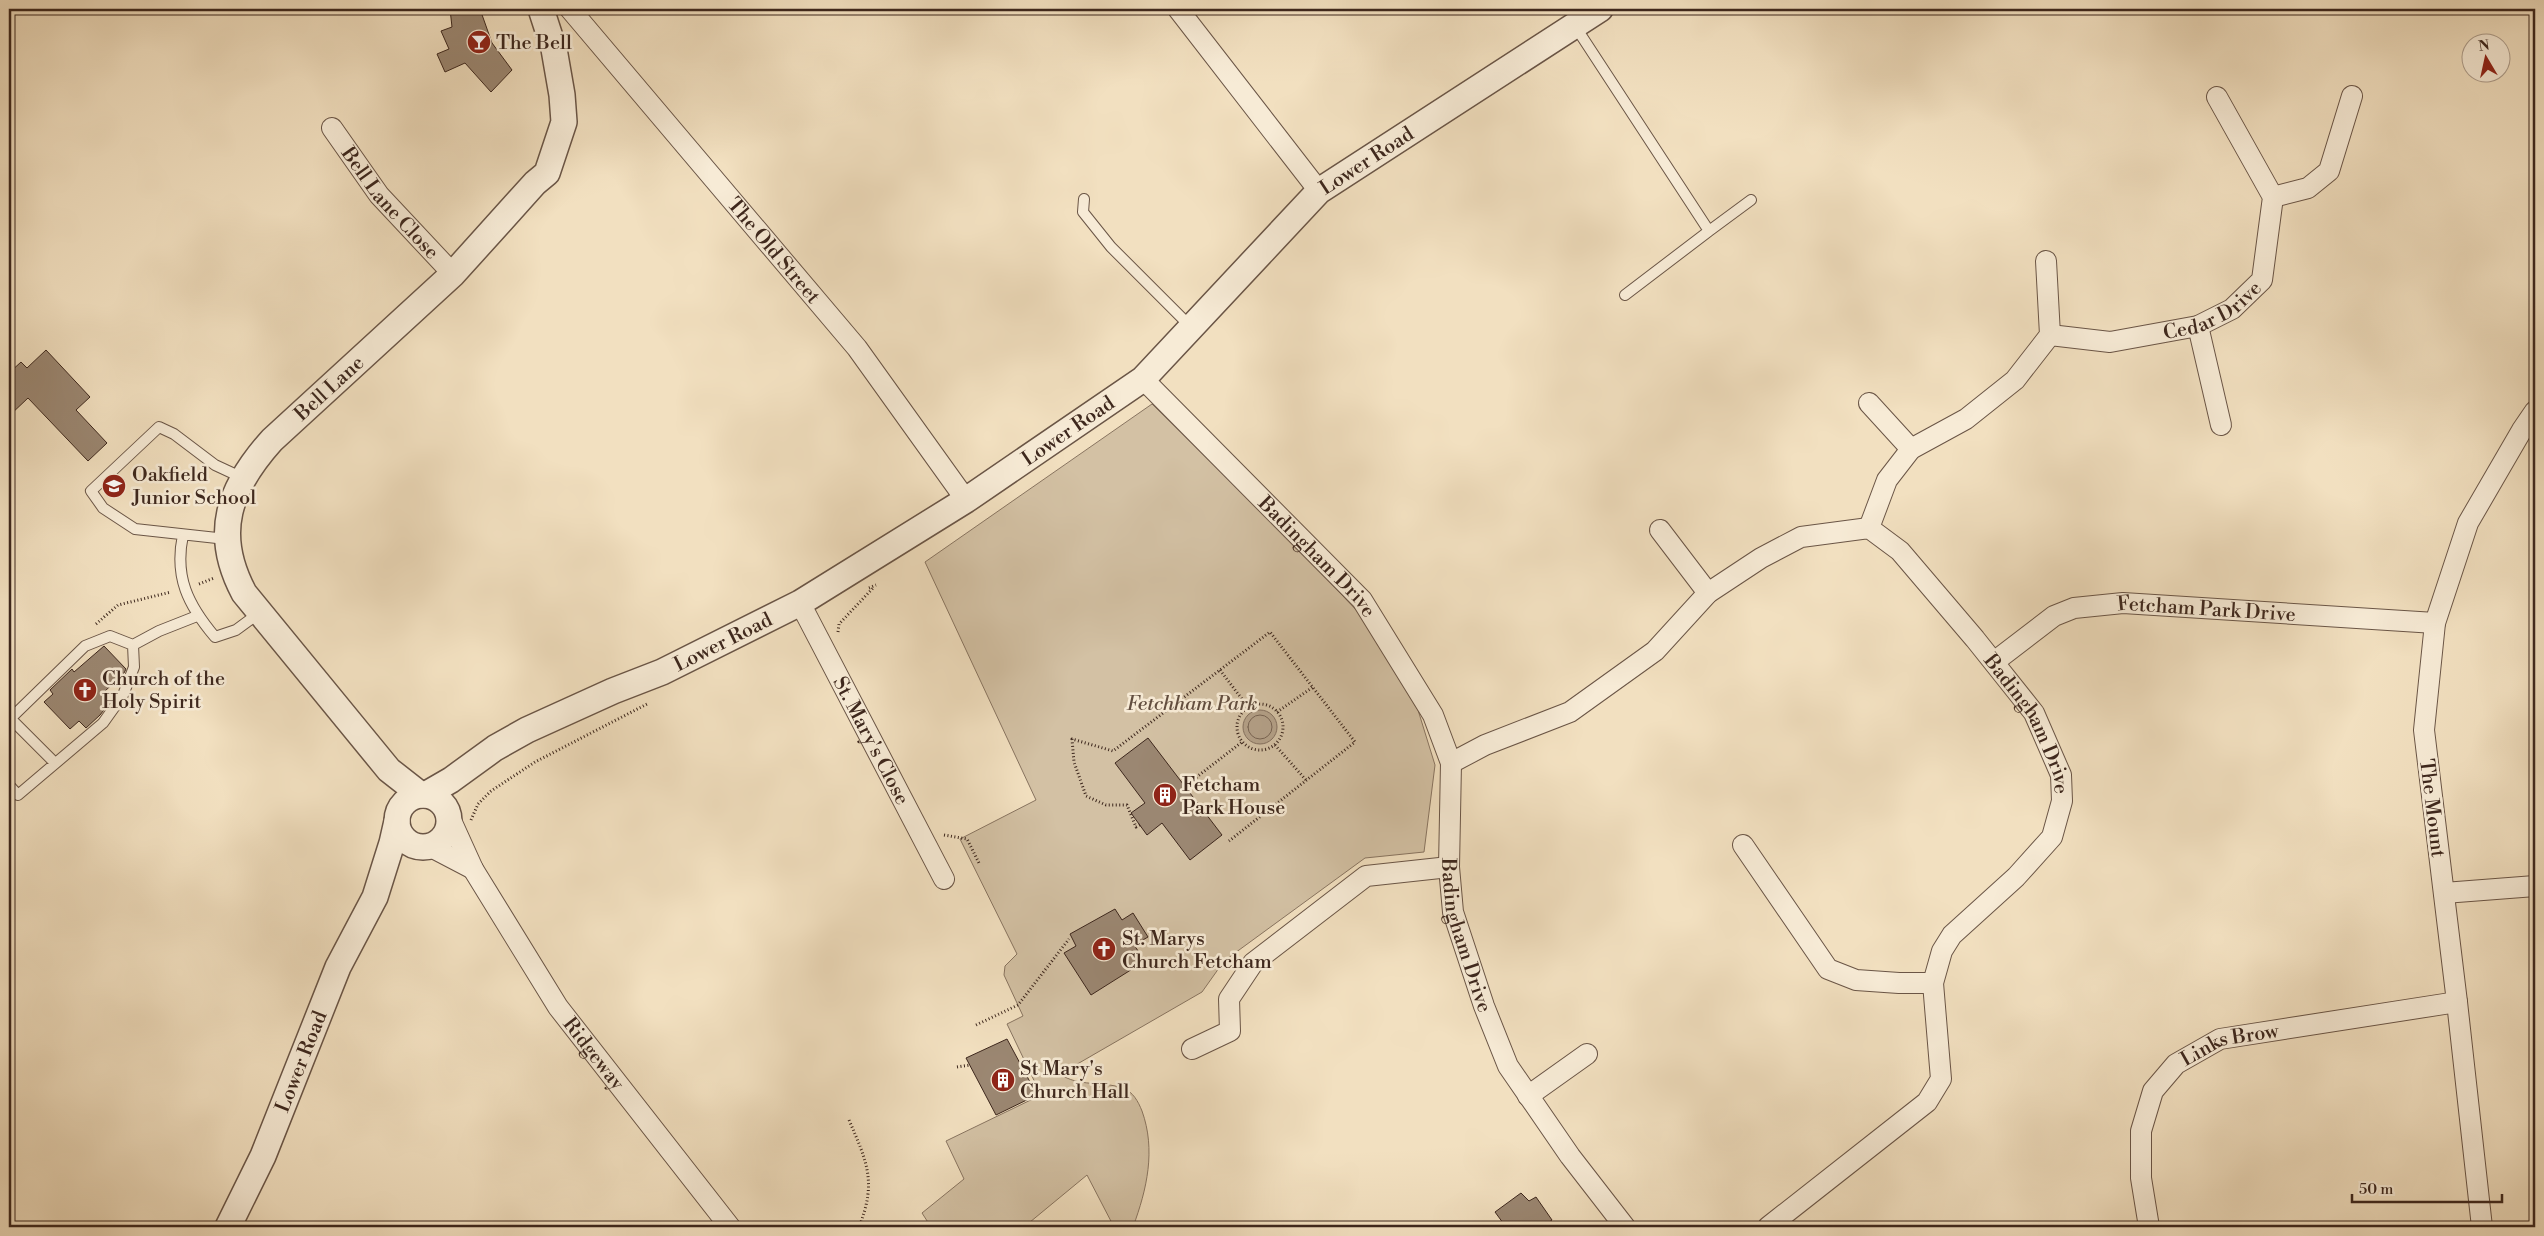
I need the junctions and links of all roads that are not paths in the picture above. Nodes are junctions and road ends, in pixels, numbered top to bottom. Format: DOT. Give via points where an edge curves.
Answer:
graph roads {
  1 [pos="542,9"];
  2 [pos="570,9"];
  3 [pos="1178,9"];
  4 [pos="1600,9"];
  5 [pos="1574,26"];
  6 [pos="2352,96"];
  7 [pos="2217,97"];
  8 [pos="332,128"];
  9 [pos="1319,191"];
  10 [pos="2273,197"];
  11 [pos="1084,199"];
  12 [pos="1751,200"];
  13 [pos="1709,231"];
  14 [pos="2046,261"];
  15 [pos="453,274"];
  16 [pos="1625,295"];
  17 [pos="2198,326"];
  18 [pos="1192,327"];
  19 [pos="2050,335"];
  20 [pos="1143,379"];
  21 [pos="1869,403"];
  22 [pos="2535,412"];
  23 [pos="2221,425"];
  24 [pos="1911,449"];
  25 [pos="244,478"];
  26 [pos="966,500"];
  27 [pos="1869,528"];
  28 [pos="1660,530"];
  29 [pos="183,535"];
  30 [pos="226,539"];
  31 [pos="1708,593"];
  32 [pos="800,603"];
  33 [pos="259,613"];
  34 [pos="197,616"];
  35 [pos="2435,623"];
  36 [pos="133,645"];
  37 [pos="1994,662"];
  38 [pos="10,719"];
  39 [pos="55,763"];
  40 [pos="473,763"];
  41 [pos="1451,763"];
  42 [pos="389,770"];
  43 [pos="9,785"];
  44 [pos="423,795"];
  45 [pos="398,816"];
  46 [pos="456,816"];
  47 [pos="1743,845"];
  48 [pos="427,846"];
  49 [pos="1449,866"];
  50 [pos="473,869"];
  51 [pos="944,879"];
  52 [pos="2535,886"];
  53 [pos="2444,893"];
  54 [pos="375,897"];
  55 [pos="1933,982"];
  56 [pos="2457,1002"];
  57 [pos="1192,1049"];
  58 [pos="1587,1054"];
  59 [pos="1528,1096"];
  60 [pos="228,1227"];
  61 [pos="730,1227"];
  62 [pos="1625,1227"];
  63 [pos="1768,1227"];
  64 [pos="2149,1227"];
  65 [pos="2482,1227"];
  1 -- 15 [label="street, Bell Lane" via="562,95 564,122 556,149 547,173"];
  2 -- 26 [label="street, The Old Street" via="857,348"];
  3 -- 9 [label="street"];
  4 -- 5 [label="street, Lower Road"];
  5 -- 9 [label="street, Lower Road"];
  5 -- 13 [label="lane"];
  6 -- 10 [label="street" via="2329,171 2308,188"];
  7 -- 10 [label="street"];
  8 -- 15 [label="street, Bell Lane Close" via="379,195"];
  9 -- 18 [label="street, Lower Road"];
  10 -- 17 [label="street, Cedar Drive" via="2262,280 2232,309"];
  11 -- 18 [label="lane" via="1083,212 1112,248"];
  12 -- 13 [label="lane"];
  13 -- 16 [label="lane"];
  14 -- 19 [label="street"];
  15 -- 25 [label="street, Bell Lane" via="272,440"];
  17 -- 19 [label="street, Cedar Drive" via="2110,342"];
  17 -- 23 [label="street"];
  18 -- 20 [label="street, Lower Road"];
  19 -- 24 [label="street" via="2014,380 1966,419"];
  20 -- 26 [label="street, Lower Road"];
  20 -- 41 [label="street, Badingham Drive" via="1362,600 1433,715"];
  21 -- 24 [label="street"];
  22 -- 35 [label="street, The Mount" via="2468,523"];
  24 -- 27 [label="street" via="1887,480"];
  25 -- 29 [label="lane" via="216,465 159,427 91,492 103,508 135,529"];
  25 -- 30 [label="street, Bell Lane" via="228,521"];
  26 -- 32 [label="street, Lower Road"];
  27 -- 31 [label="street" via="1801,537 1761,558"];
  27 -- 37 [label="street, Badingham Drive" via="1900,551"];
  28 -- 31 [label="street"];
  29 -- 30 [label="lane"];
  29 -- 34 [label="lane" via="179,552 182,584"];
  30 -- 33 [label="street, Bell Lane" via="232,571"];
  31 -- 41 [label="street" via="1655,651 1570,712 1485,745"];
  32 -- 40 [label="street, Lower Road" via="662,672 527,730"];
  32 -- 51 [label="street, St. Mary's Close"];
  33 -- 34 [label="lane" via="236,630 215,637"];
  33 -- 42 [label="street, Bell Lane"];
  34 -- 36 [label="lane"];
  35 -- 37 [label="street, Fetcham Park Drive" via="2123,603 2074,608 2054,616"];
  35 -- 53 [label="street, The Mount" via="2424,730"];
  36 -- 38 [label="lane" via="110,636 85,646"];
  36 -- 39 [label="lane" via="134,667 123,695 103,722"];
  37 -- 55 [label="street, Badingham Drive" via="2034,713 2061,775 2062,801 2052,837 2016,877 1952,935 1942,952"];
  38 -- 39 [label="lane"];
  39 -- 43 [label="lane" via="18,795"];
  40 -- 44 [label="street, Lower Road"];
  40 -- 46 [label="street, Lower Road" via="455,791"];
  41 -- 49 [label="street, Badingham Drive"];
  42 -- 44 [label="street, Bell Lane"];
  42 -- 45 [label="street, Bell Lane"];
  44 -- 45 [label="street, Lower Road" via="407,800"];
  44 -- 46 [label="street" via="439,800"];
  45 -- 48 [label="street" via="403,837 409,842"];
  45 -- 54 [label="street, Lower Road"];
  46 -- 48 [label="street, Lower Road" via="437,843"];
  46 -- 50 [label="street, Ridgeway"];
  47 -- 55 [label="street" via="1828,968 1856,980"];
  48 -- 50 [label="street"];
  48 -- 54 [label="street, Lower Road" via="401,864"];
  49 -- 57 [label="street" via="1366,876 1252,963 1229,999 1230,1031"];
  49 -- 59 [label="street, Badingham Drive" via="1453,912 1464,951 1508,1066"];
  50 -- 61 [label="street, Ridgeway" via="558,1007"];
  52 -- 53 [label="street"];
  53 -- 56 [label="street, The Mount"];
  54 -- 60 [label="street, Lower Road" via="338,967 263,1156"];
  55 -- 63 [label="street, Badingham Drive" via="1941,1079 1927,1102"];
  56 -- 64 [label="street, Links Brow" via="2220,1040 2176,1064 2152,1091 2141,1131 2141,1178"];
  56 -- 65 [label="street, The Mount"];
  58 -- 59 [label="street"];
  59 -- 62 [label="street, Badingham Drive"];
}
